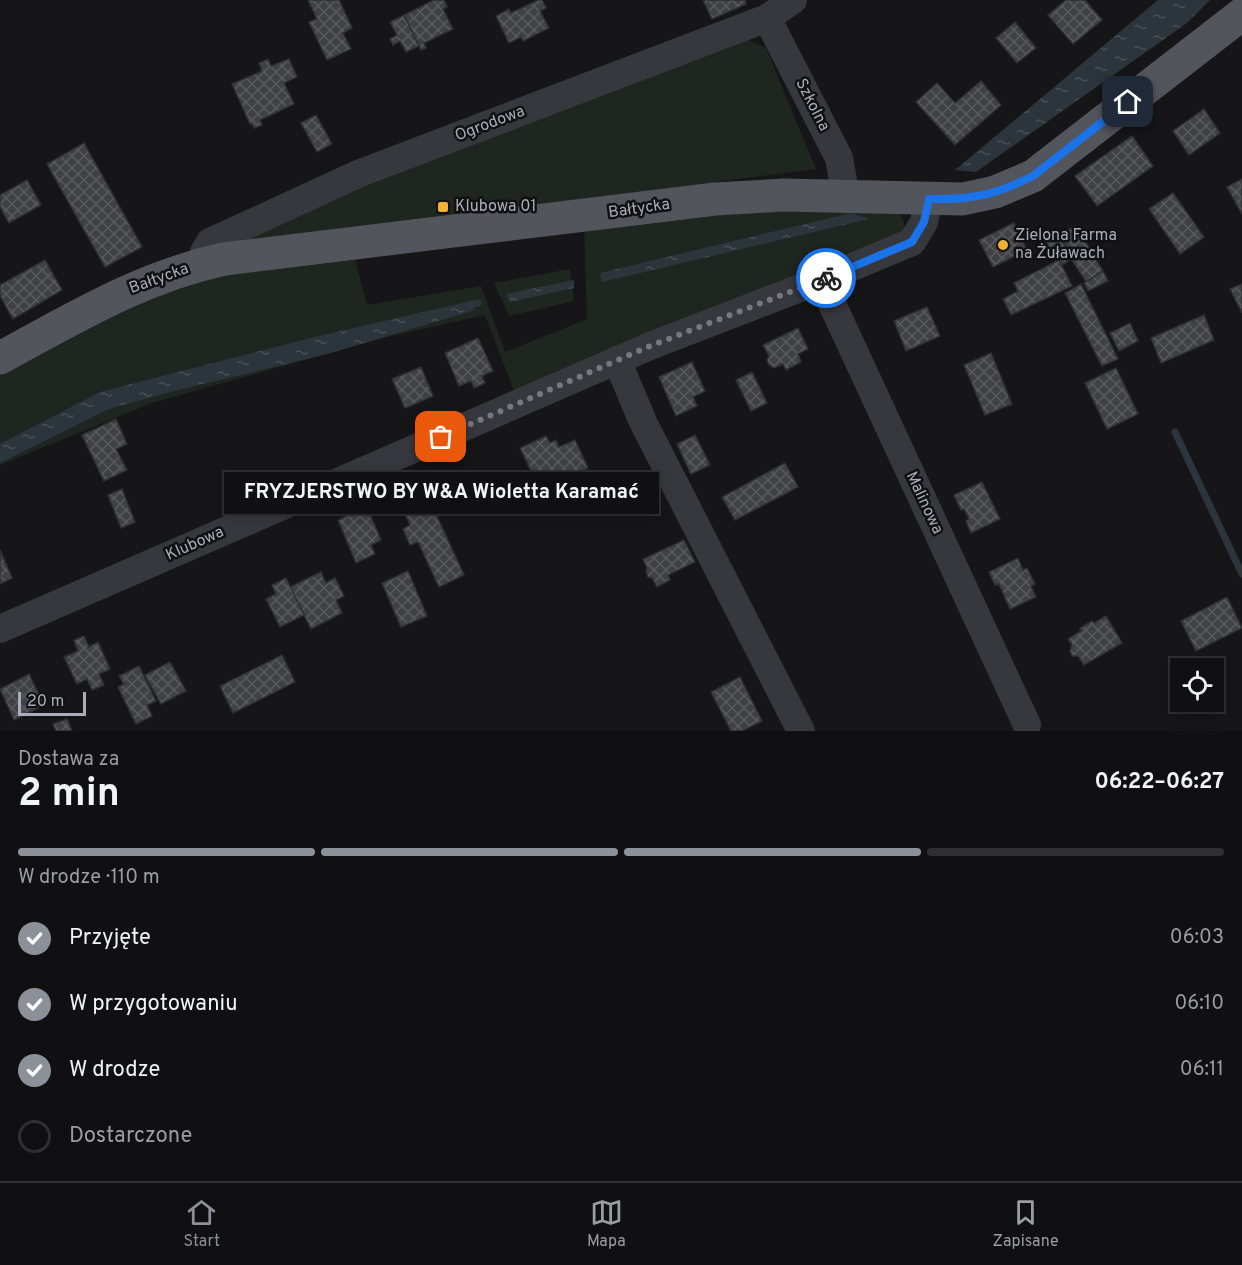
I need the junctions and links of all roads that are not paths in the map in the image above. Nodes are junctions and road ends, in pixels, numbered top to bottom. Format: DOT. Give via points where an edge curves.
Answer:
graph roads {
  1 [pos="794,0"];
  2 [pos="1242,14"];
  3 [pos="767,18"];
  4 [pos="846,196"];
  5 [pos="929,199"];
  6 [pos="201,264"];
  7 [pos="821,280"];
  8 [pos="0,358"];
  9 [pos="617,360"];
  10 [pos="0,629"];
  11 [pos="1027,725"];
  12 [pos="801,731"];
  1 -- 3 [label="street, Ogrodowa"];
  2 -- 5 [label="main road, Bałtycka" via="1033,176 979,196"];
  3 -- 4 [label="street, Szkolna" via="839,158"];
  3 -- 6 [label="street, Ogrodowa" via="358,174 210,242"];
  4 -- 5 [label="main road, Bałtycka"];
  4 -- 6 [label="main road, Bałtycka" via="715,199 247,255"];
  5 -- 7 [label="street, Klubowa" via="924,222 912,242"];
  6 -- 8 [label="main road, Bałtycka" via="116,295"];
  7 -- 9 [label="street, Klubowa"];
  7 -- 11 [label="street, Malinowa"];
  9 -- 10 [label="street, Klubowa"];
  9 -- 12 [label="street" via="643,422"];
}
